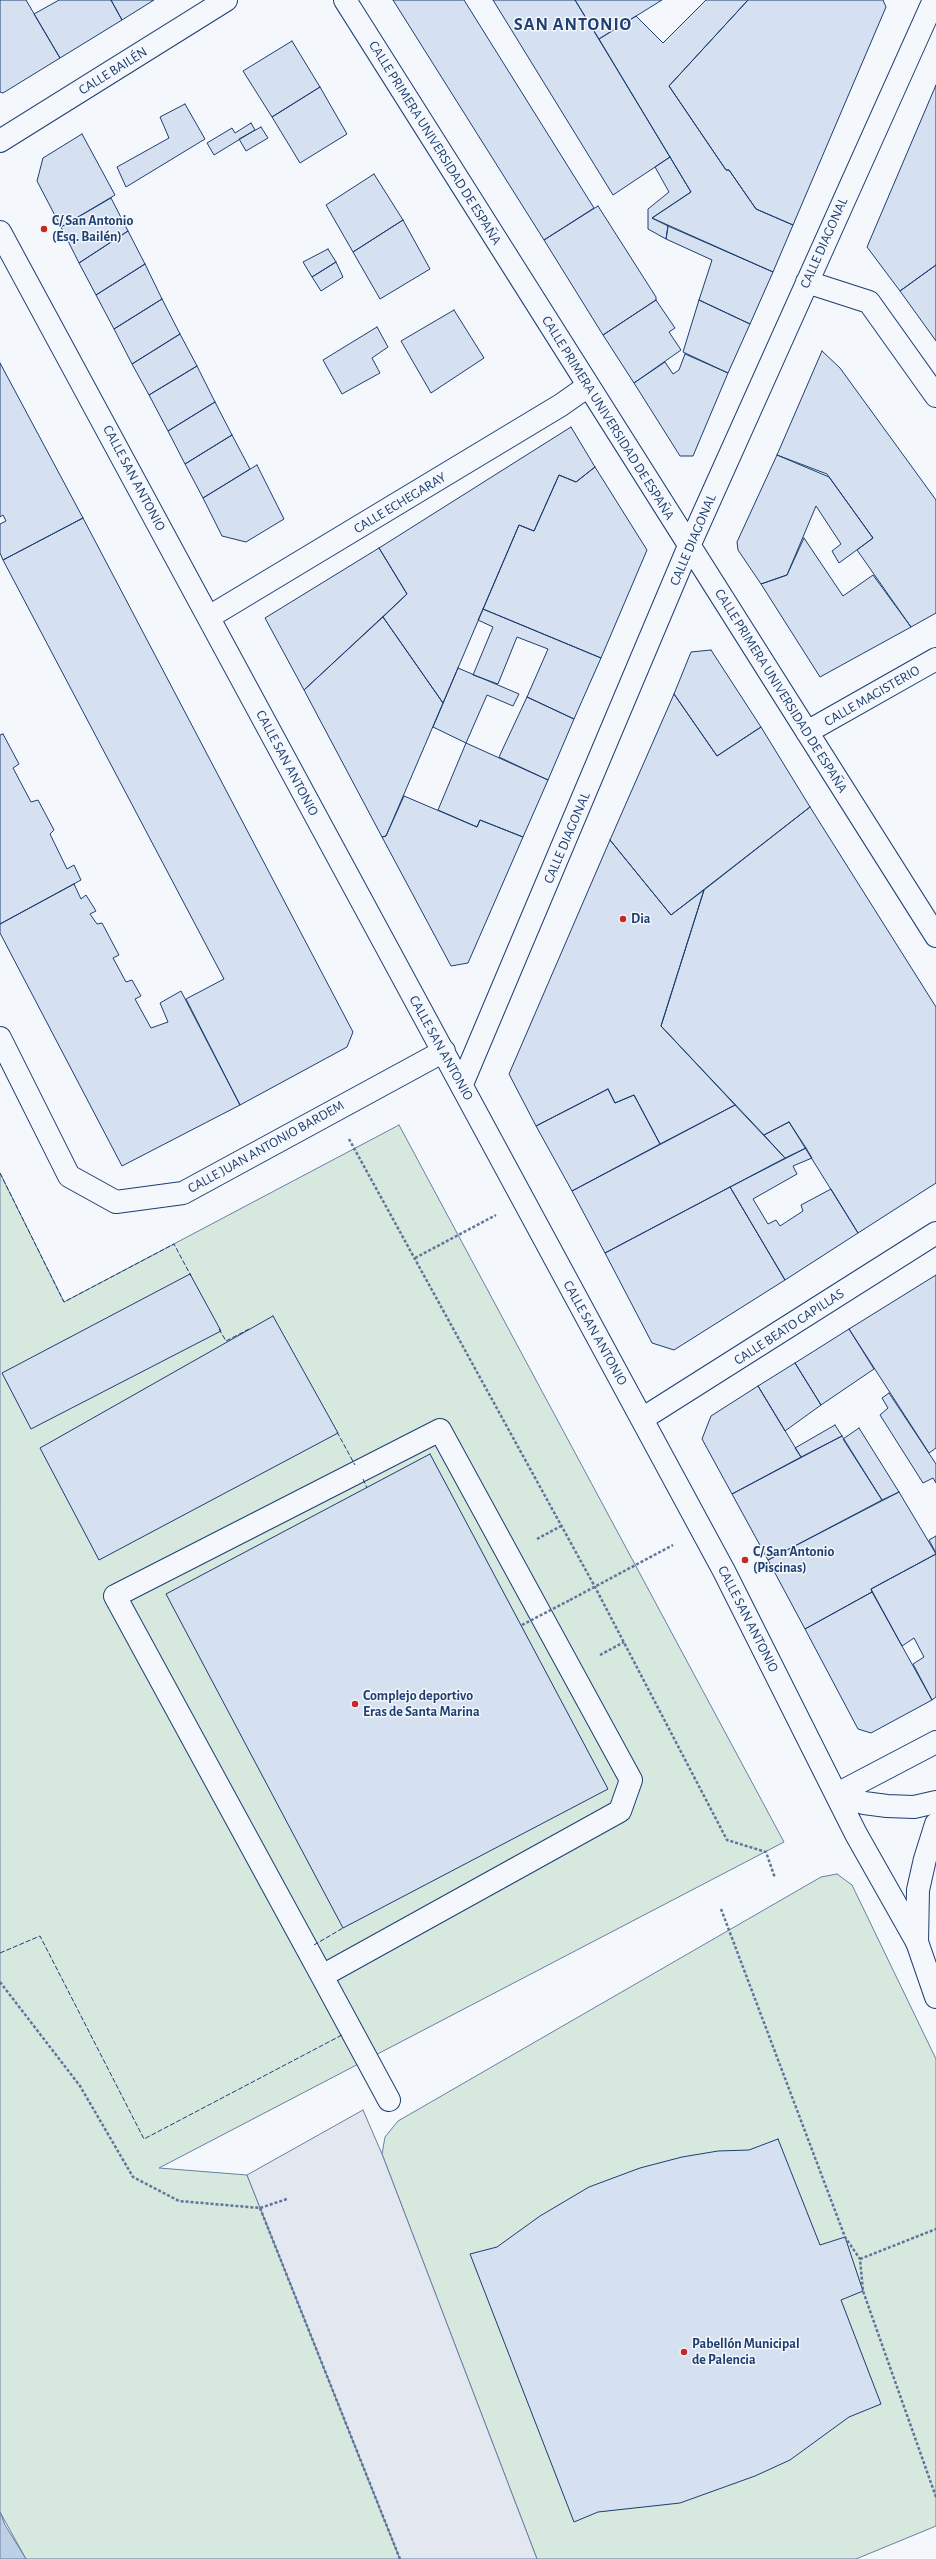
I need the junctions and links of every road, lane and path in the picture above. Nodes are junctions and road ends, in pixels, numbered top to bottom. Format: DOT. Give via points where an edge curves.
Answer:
graph roads {
  1 [pos="226,0"];
  2 [pos="345,0"];
  3 [pos="934,0"];
  4 [pos="0,141"];
  5 [pos="0,232"];
  6 [pos="807,282"];
  7 [pos="588,386"];
  8 [pos="936,396"];
  9 [pos="689,546"];
  10 [pos="209,617"];
  11 [pos="936,659"];
  12 [pos="807,732"];
  13 [pos="936,936"];
  14 [pos="0,1038"];
  15 [pos="444,1051"];
  16 [pos="462,1084"];
  17 [pos="334,1109"];
  18 [pos="523,1201"];
  19 [pos="936,1233"];
  20 [pos="415,1258"];
  21 [pos="642,1419"];
  22 [pos="702,1530"];
  23 [pos="595,1586"];
  24 [pos="522,1625"];
  25 [pos="936,1742"];
  26 [pos="836,1794"];
  27 [pos="936,1802"];
  28 [pos="936,1824"];
  29 [pos="775,1878"];
  30 [pos="721,1909"];
  31 [pos="917,1942"];
  32 [pos="322,1976"];
  33 [pos="0,1982"];
  34 [pos="936,1997"];
  35 [pos="389,2100"];
  36 [pos="287,2199"];
  37 [pos="260,2208"];
  38 [pos="936,2229"];
  39 [pos="860,2258"];
  40 [pos="936,2497"];
  41 [pos="400,2559"];
  1 -- 4 [label="street, CALLE BAILÉN"];
  2 -- 7 [label="street, CALLE PRIMERA UNIVERSIDAD DE ESPAÑA"];
  3 -- 6 [label="street, CALLE DIAGONAL"];
  5 -- 10 [label="street, CALLE SAN ANTONIO"];
  6 -- 8 [label="street" via="869,302"];
  6 -- 9 [label="street, CALLE DIAGONAL"];
  7 -- 9 [label="street, CALLE PRIMERA UNIVERSIDAD DE ESPAÑA"];
  7 -- 10 [label="street, CALLE ECHEGARAY" via="561,405"];
  9 -- 12 [label="street, CALLE PRIMERA UNIVERSIDAD DE ESPAÑA"];
  9 -- 16 [label="street, CALLE DIAGONAL"];
  10 -- 15 [label="street, CALLE SAN ANTONIO" via="417,1006"];
  11 -- 12 [label="street, CALLE MAGISTERIO"];
  12 -- 13 [label="street, CALLE PRIMERA UNIVERSIDAD DE ESPAÑA"];
  14 -- 17 [label="street, CALLE JUAN ANTONIO BARDEM" via="69,1176 116,1202 183,1193"];
  15 -- 16 [label="street, CALLE SAN ANTONIO"];
  15 -- 17 [label="street, CALLE JUAN ANTONIO BARDEM"];
  16 -- 18 [label="street, CALLE SAN ANTONIO"];
  17 -- 20 [label="path"];
  18 -- 20 [label="path"];
  18 -- 21 [label="street, CALLE SAN ANTONIO"];
  19 -- 21 [label="street, CALLE BEATO CAPILLAS"];
  20 -- 23 [label="path"];
  21 -- 22 [label="street, CALLE SAN ANTONIO"];
  22 -- 23 [label="path"];
  22 -- 26 [label="street, CALLE SAN ANTONIO"];
  23 -- 24 [label="path, bridge"];
  23 -- 29 [label="path" via="727,1840 766,1852"];
  25 -- 26 [label="street"];
  26 -- 27 [label="street" via="864,1803 886,1806 914,1807"];
  26 -- 31 [label="street, CALLE SAN ANTONIO" via="874,1868"];
  28 -- 31 [label="street" via="918,1890"];
  30 -- 39 [label="path" via="845,2237"];
  31 -- 34 [label="street"];
  32 -- 32 [label="street" via="620,1811 631,1780 440,1430 115,1596"];
  32 -- 35 [label="street"];
  33 -- 37 [label="path" via="80,2086 133,2177 179,2201"];
  36 -- 37 [label="path"];
  37 -- 41 [label="path"];
  38 -- 39 [label="path"];
  39 -- 40 [label="path" via="864,2291"];
}
